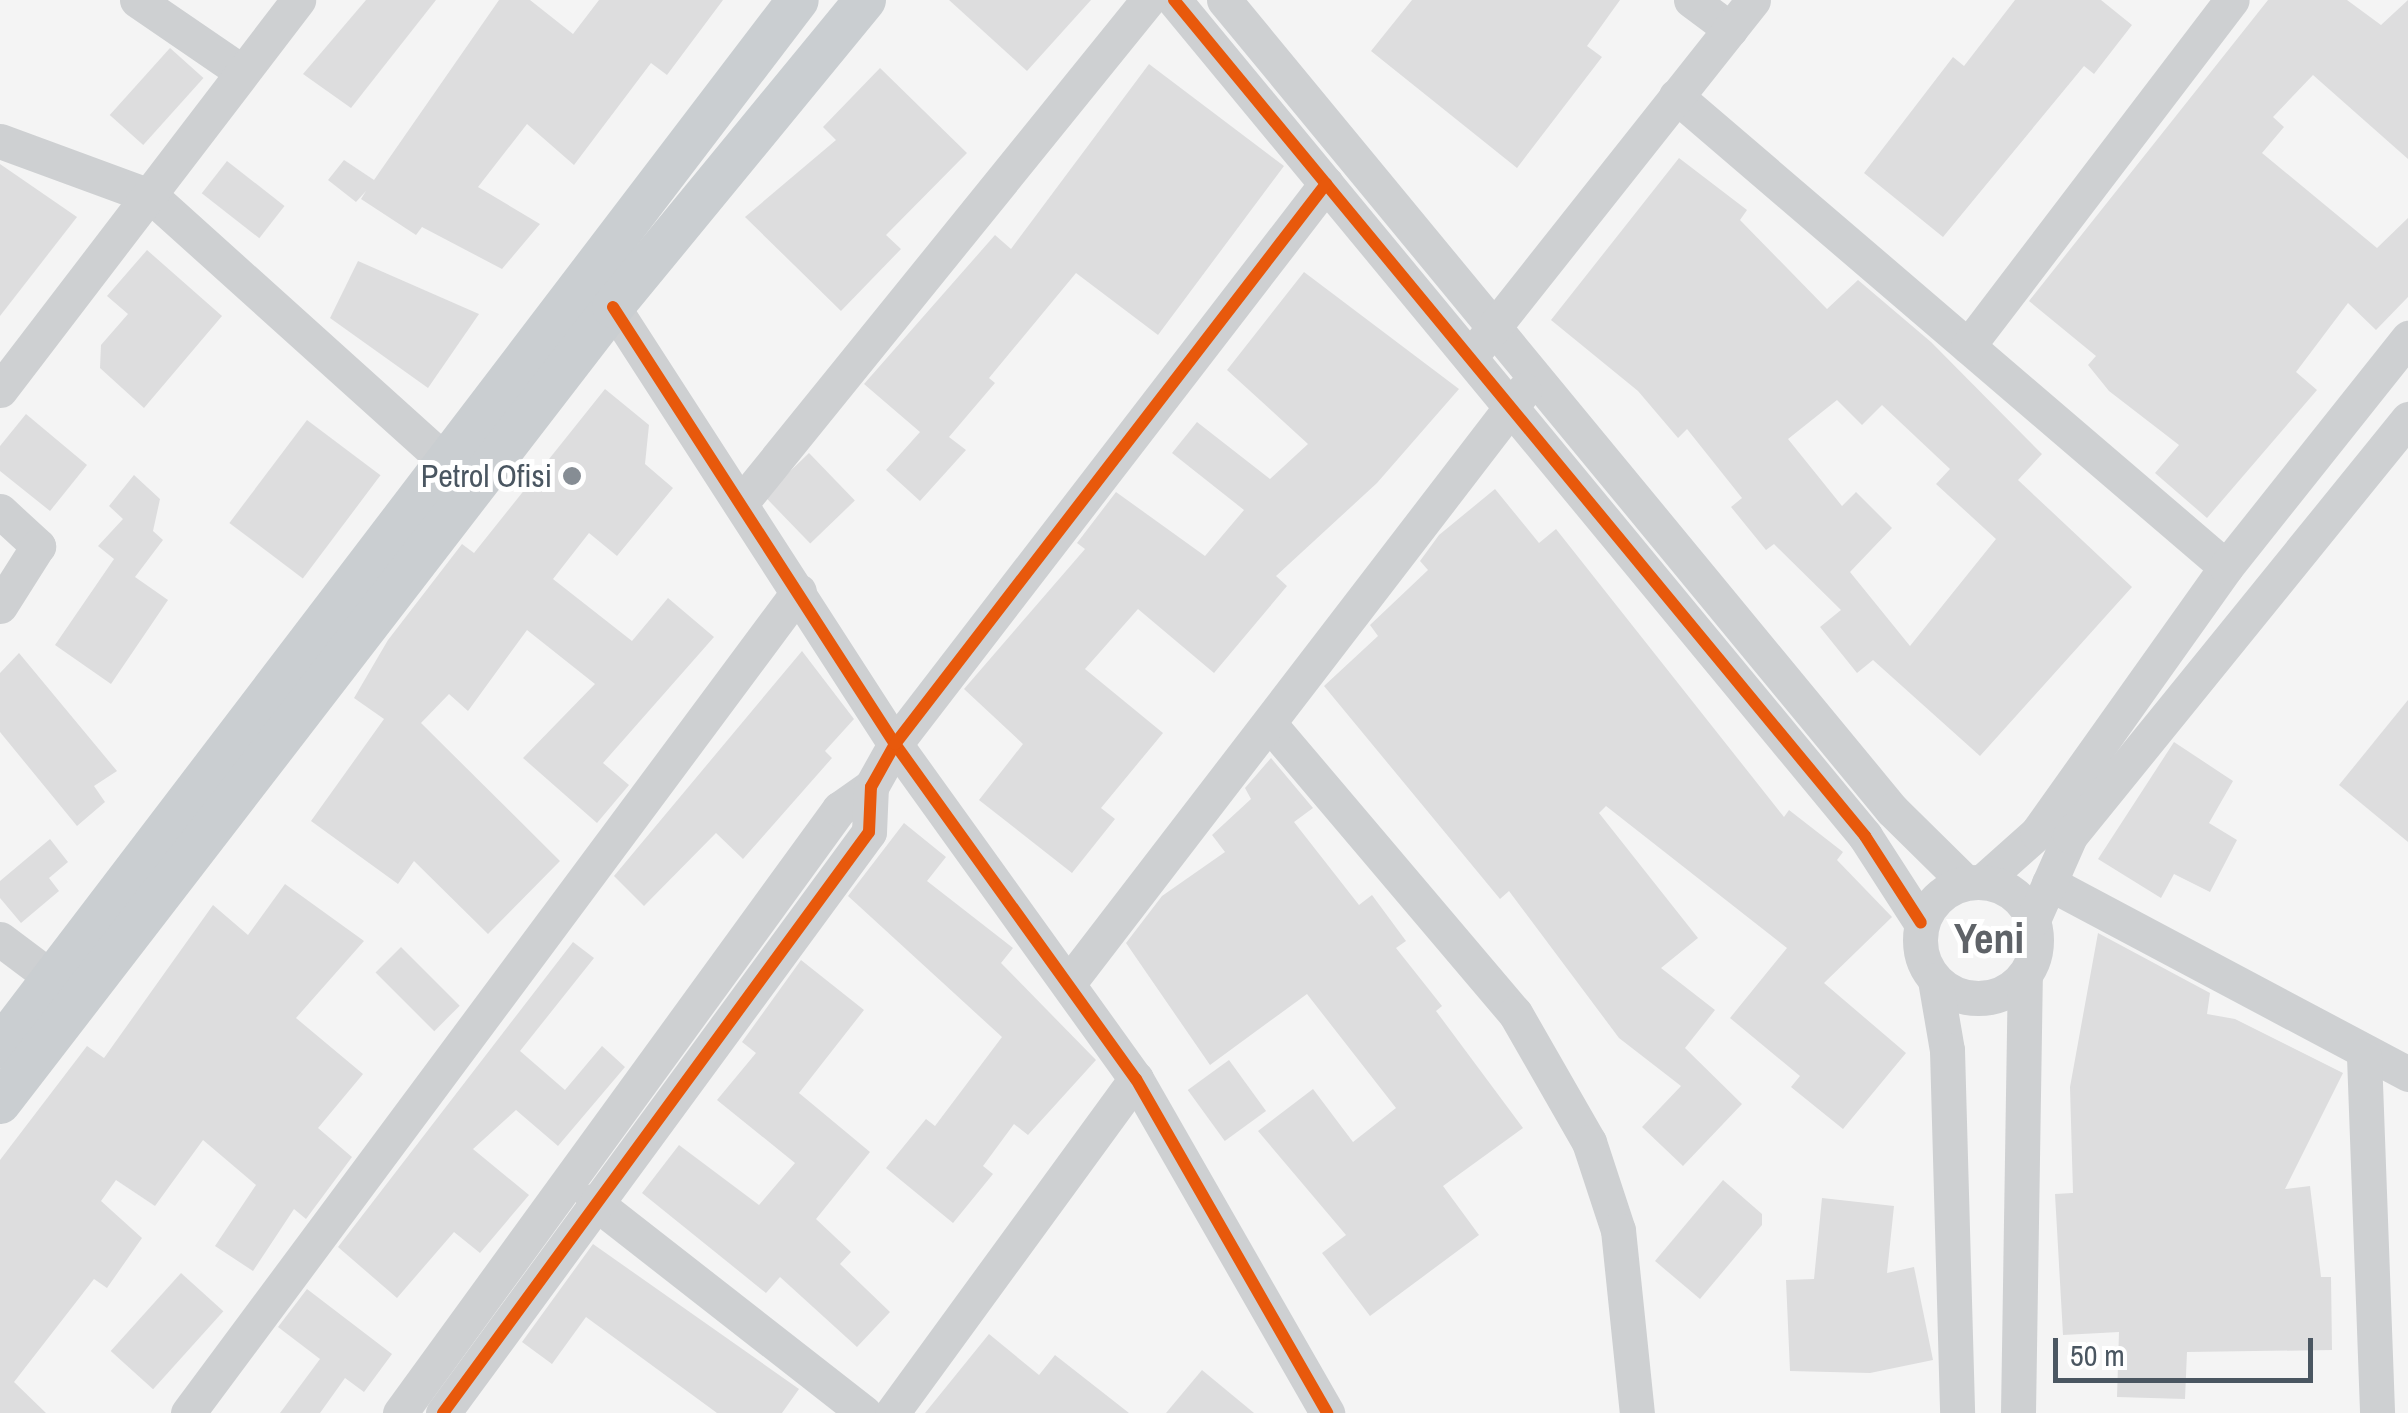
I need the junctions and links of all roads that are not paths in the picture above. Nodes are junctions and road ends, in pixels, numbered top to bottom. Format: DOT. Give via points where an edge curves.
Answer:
graph roads {
  1 [pos="137,0"];
  2 [pos="298,0"];
  3 [pos="798,0"];
  4 [pos="865,0"];
  5 [pos="1148,0"];
  6 [pos="1174,0"];
  7 [pos="1224,0"];
  8 [pos="1691,0"];
  9 [pos="1752,0"];
  10 [pos="2232,0"];
  11 [pos="1730,29"];
  12 [pos="242,72"];
  13 [pos="1676,96"];
  14 [pos="0,141"];
  15 [pos="1326,184"];
  16 [pos="152,197"];
  17 [pos="613,307"];
  18 [pos="1491,330"];
  19 [pos="2408,338"];
  20 [pos="1968,346"];
  21 [pos="1470,358"];
  22 [pos="1532,379"];
  23 [pos="0,390"];
  24 [pos="1510,408"];
  25 [pos="2408,418"];
  26 [pos="446,462"];
  27 [pos="741,503"];
  28 [pos="0,511"];
  29 [pos="2226,567"];
  30 [pos="799,591"];
  31 [pos="0,606"];
  32 [pos="1272,728"];
  33 [pos="895,744"];
  34 [pos="871,787"];
  35 [pos="1974,882"];
  36 [pos="2049,883"];
  37 [pos="2033,920"];
  38 [pos="1921,924"];
  39 [pos="0,939"];
  40 [pos="2024,976"];
  41 [pos="52,978"];
  42 [pos="1071,980"];
  43 [pos="1935,980"];
  44 [pos="0,1047"];
  45 [pos="2364,1056"];
  46 [pos="2408,1074"];
  47 [pos="1136,1079"];
  48 [pos="0,1102"];
  49 [pos="593,1201"];
  50 [pos="188,1413"];
  51 [pos="400,1413"];
  52 [pos="444,1413"];
  53 [pos="864,1413"];
  54 [pos="892,1413"];
  55 [pos="1327,1413"];
  56 [pos="1638,1413"];
  57 [pos="1957,1413"];
  58 [pos="2018,1413"];
  59 [pos="2378,1413"];
  1 -- 12 [label="street"];
  2 -- 12 [label="street"];
  3 -- 26 [label="main road"];
  4 -- 17 [label="main road"];
  5 -- 27 [label="street"];
  6 -- 15 [label="street"];
  7 -- 18 [label="street"];
  8 -- 11 [label="street"];
  9 -- 11 [label="street"];
  10 -- 20 [label="street"];
  11 -- 13 [label="street"];
  12 -- 16 [label="street"];
  13 -- 18 [label="street"];
  13 -- 20 [label="street"];
  14 -- 16 [label="street"];
  15 -- 21 [label="street"];
  15 -- 33 [label="street"];
  16 -- 23 [label="street"];
  16 -- 26 [label="street"];
  17 -- 27 [label="street"];
  17 -- 48 [label="main road"];
  18 -- 21 [label="street"];
  18 -- 22 [label="street"];
  19 -- 29 [label="street"];
  20 -- 29 [label="street"];
  21 -- 24 [label="street"];
  22 -- 24 [label="street"];
  22 -- 35 [label="street" via="1892,810"];
  24 -- 32 [label="street"];
  24 -- 38 [label="street" via="1864,836"];
  25 -- 36 [label="street" via="2070,836"];
  26 -- 41 [label="main road"];
  27 -- 30 [label="street"];
  28 -- 31 [label="street" via="38,546"];
  29 -- 35 [label="street" via="2037,833"];
  30 -- 33 [label="street"];
  30 -- 50 [label="street"];
  32 -- 42 [label="street"];
  32 -- 56 [label="street" via="1515,1013 1589,1142 1618,1230"];
  33 -- 34 [label="street"];
  33 -- 42 [label="street"];
  34 -- 49 [label="street" via="869,832"];
  34 -- 51 [label="street" via="840,808"];
  35 -- 37 [label="street" via="2004,887"];
  35 -- 38 [label="street" via="1930,906"];
  36 -- 37 [label="street"];
  36 -- 45 [label="street"];
  37 -- 40 [label="street"];
  38 -- 43 [label="street" via="1920,948"];
  39 -- 41 [label="street"];
  40 -- 43 [label="street" via="1986,998"];
  40 -- 58 [label="street"];
  41 -- 44 [label="main road"];
  42 -- 47 [label="street"];
  43 -- 57 [label="street" via="1948,1050"];
  45 -- 46 [label="street"];
  45 -- 59 [label="street"];
  47 -- 54 [label="street"];
  47 -- 55 [label="street"];
  49 -- 52 [label="street"];
  49 -- 53 [label="street"];
}
